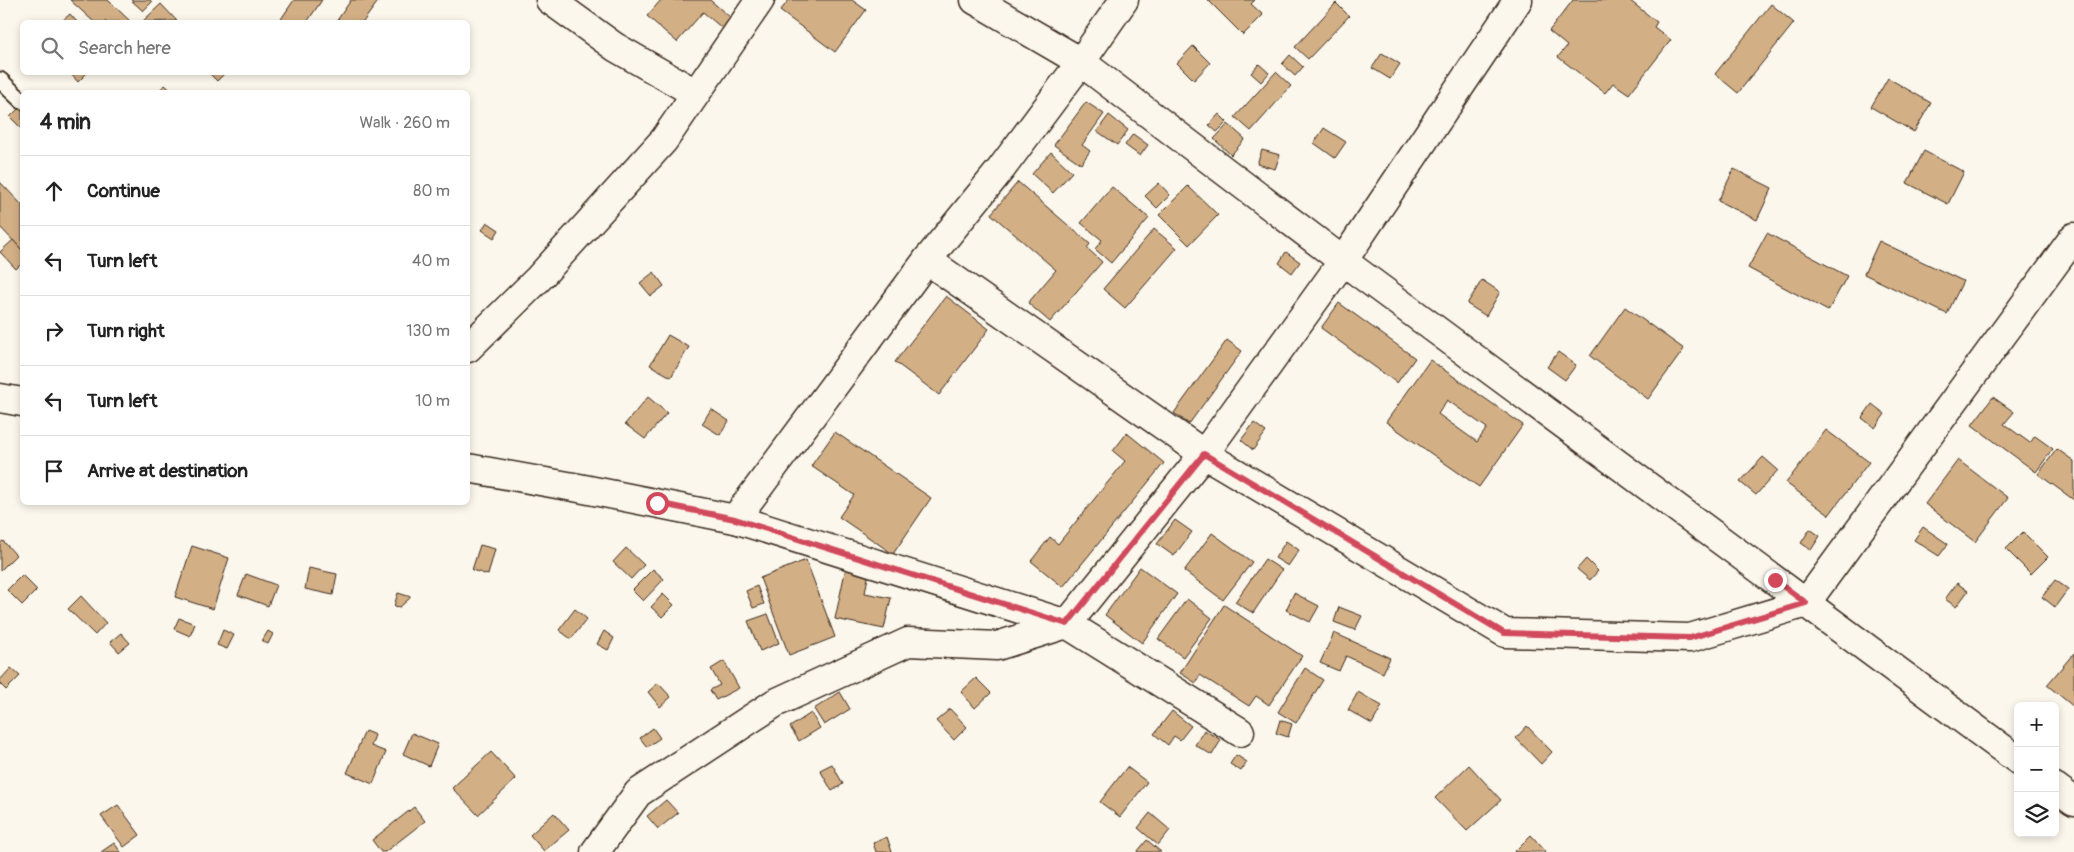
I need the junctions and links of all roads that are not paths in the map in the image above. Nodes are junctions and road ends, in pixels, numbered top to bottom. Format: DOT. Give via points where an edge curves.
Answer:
graph roads {
  1 [pos="550,0"];
  2 [pos="760,0"];
  3 [pos="975,0"];
  4 [pos="1124,0"];
  5 [pos="1518,0"];
  6 [pos="1081,62"];
  7 [pos="0,80"];
  8 [pos="695,93"];
  9 [pos="20,98"];
  10 [pos="2074,237"];
  11 [pos="927,260"];
  12 [pos="1343,261"];
  13 [pos="470,346"];
  14 [pos="0,398"];
  15 [pos="20,402"];
  16 [pos="1204,454"];
  17 [pos="470,468"];
  18 [pos="735,519"];
  19 [pos="1806,603"];
  20 [pos="1067,624"];
  21 [pos="1240,732"];
  22 [pos="2014,757"];
  23 [pos="2059,790"];
  24 [pos="2074,801"];
  25 [pos="594,852"];
  1 -- 8 [label="street" via="615,47"];
  2 -- 8 [label="street"];
  3 -- 6 [label="street"];
  4 -- 6 [label="street"];
  5 -- 12 [label="street"];
  6 -- 11 [label="street" via="1001,169"];
  6 -- 12 [label="street"];
  7 -- 9 [label="lane"];
  8 -- 13 [label="street" via="664,140 539,278"];
  10 -- 19 [label="street"];
  11 -- 16 [label="street"];
  11 -- 18 [label="street"];
  12 -- 16 [label="street"];
  12 -- 19 [label="street"];
  14 -- 15 [label="street"];
  16 -- 19 [label="street" via="1504,633 1690,638"];
  16 -- 20 [label="street"];
  17 -- 18 [label="street"];
  18 -- 20 [label="street"];
  19 -- 22 [label="street"];
  20 -- 21 [label="street"];
  20 -- 25 [label="street" via="997,646 908,642 775,703 638,793"];
  23 -- 24 [label="street"];
}
